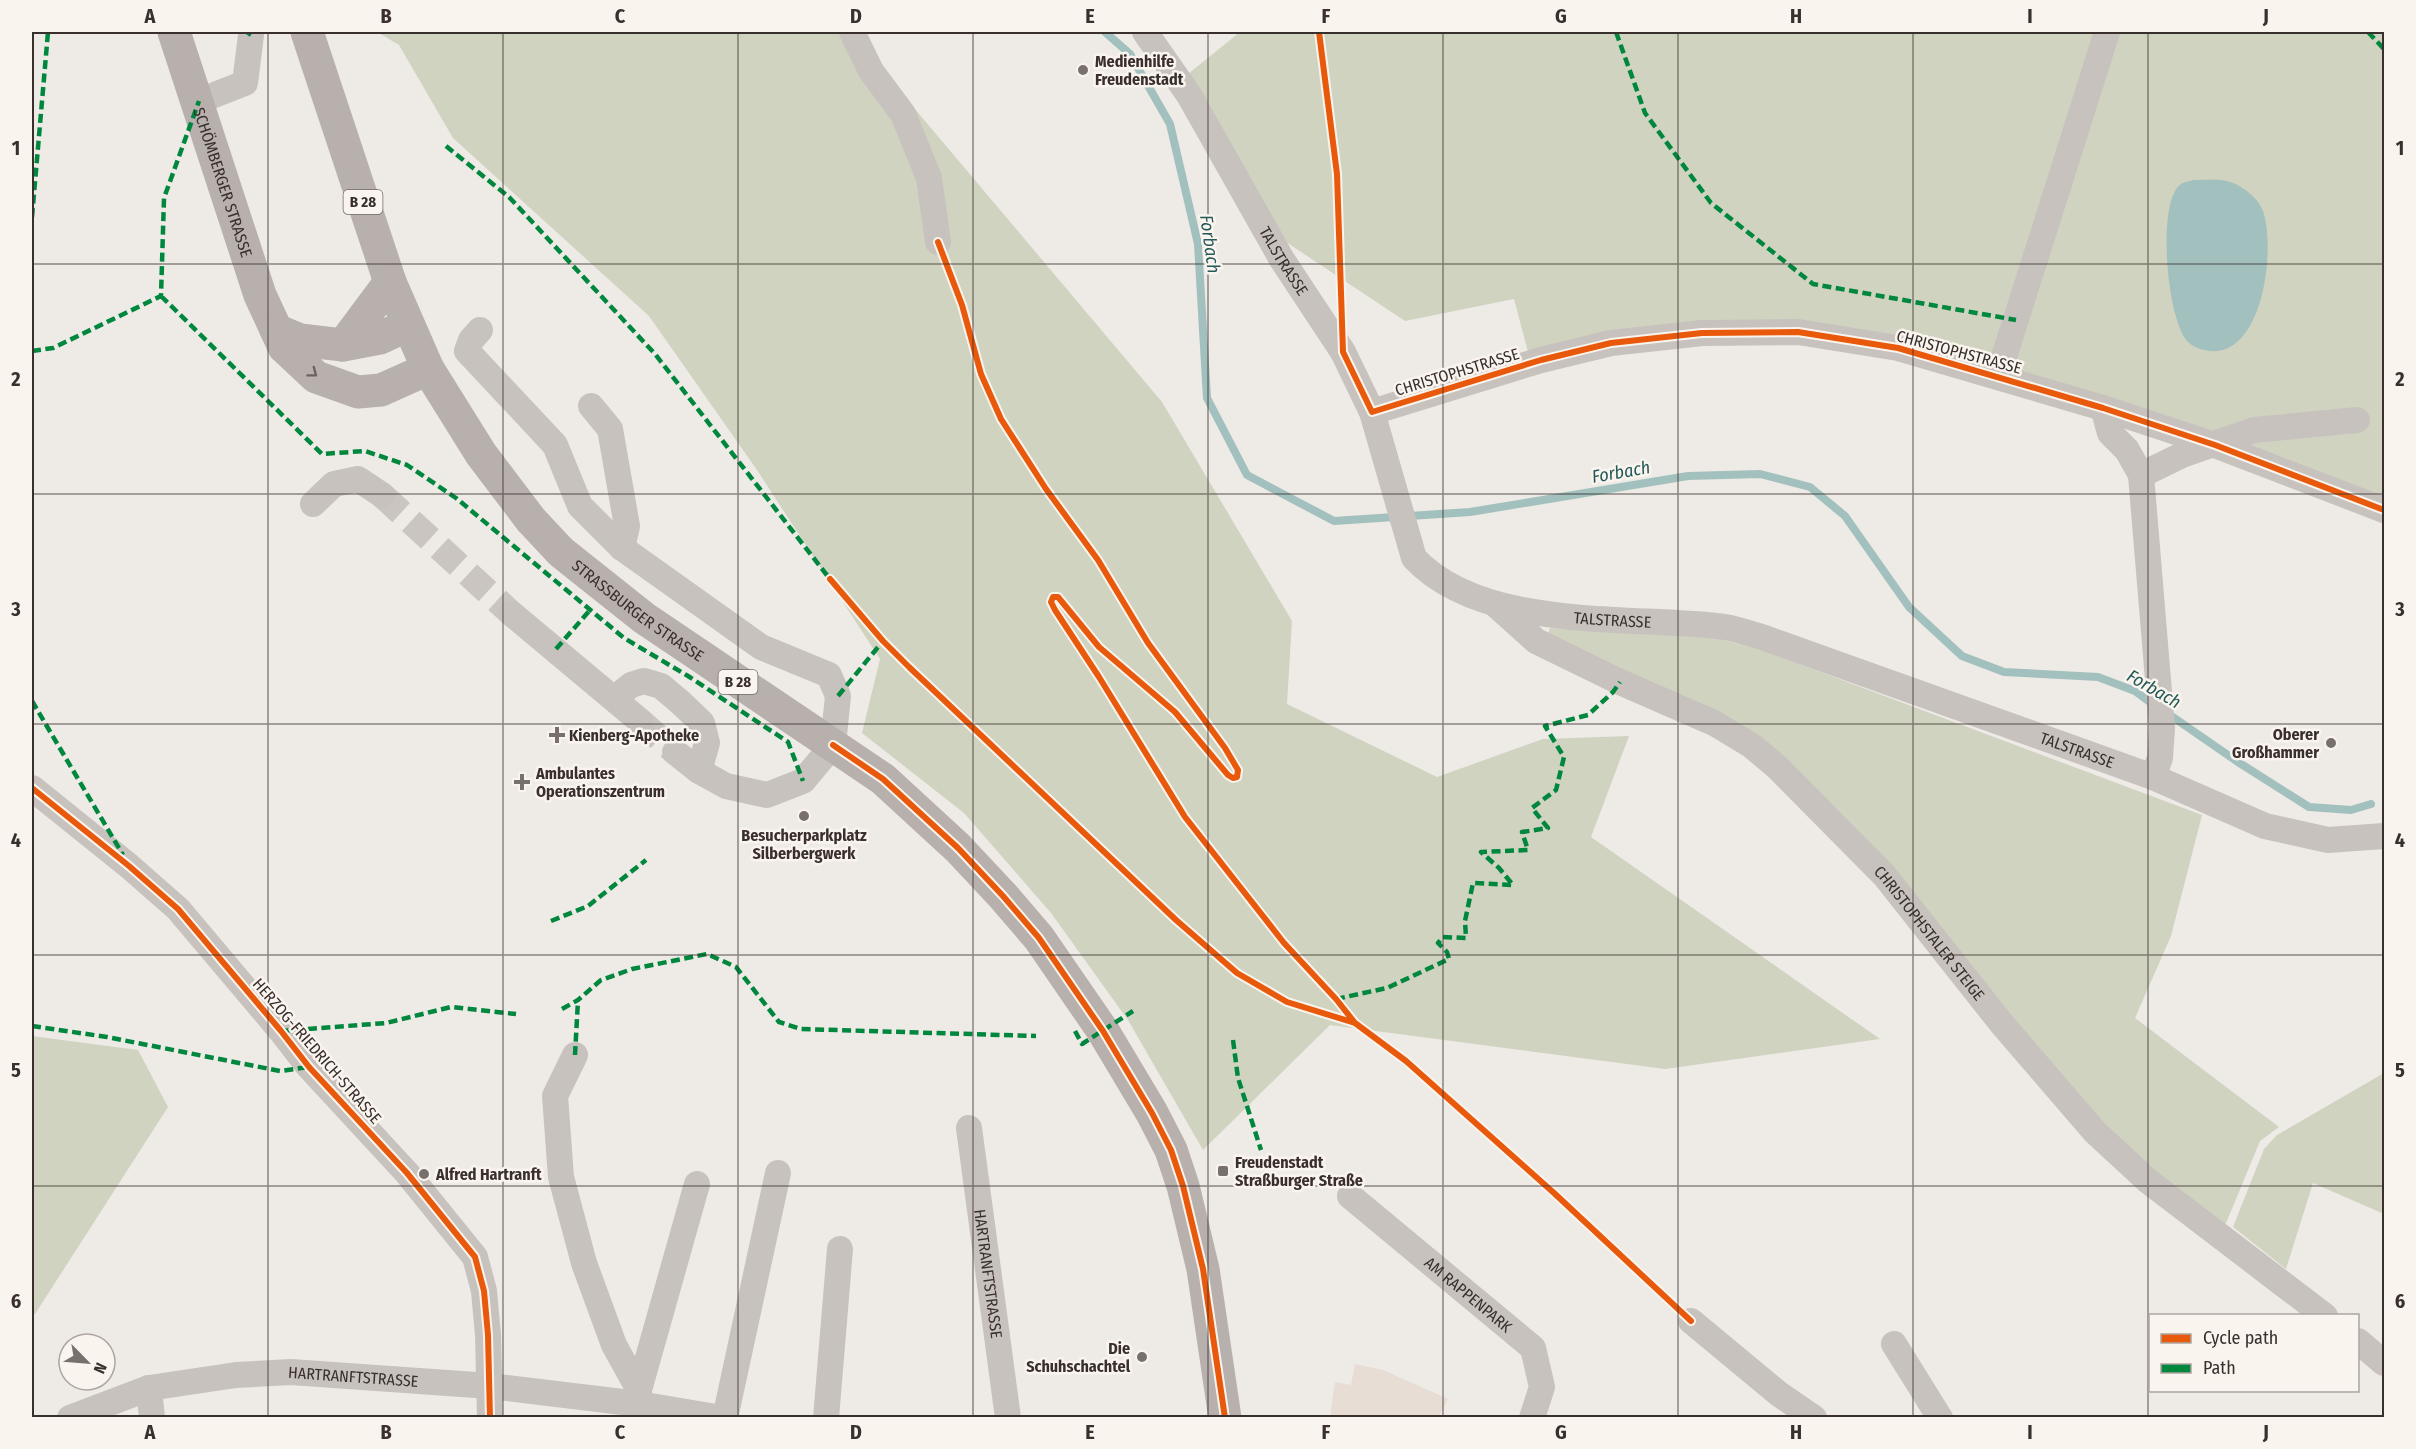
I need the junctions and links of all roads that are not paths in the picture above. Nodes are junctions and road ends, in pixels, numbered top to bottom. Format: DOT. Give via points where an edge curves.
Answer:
graph roads {
  1 [pos="174,32"];
  2 [pos="307,32"];
  3 [pos="852,32"];
  4 [pos="1145,32"];
  5 [pos="2107,32"];
  6 [pos="251,34"];
  7 [pos="199,101"];
  8 [pos="938,242"];
  9 [pos="390,282"];
  10 [pos="408,325"];
  11 [pos="276,330"];
  12 [pos="480,330"];
  13 [pos="343,345"];
  14 [pos="428,369"];
  15 [pos="1998,376"];
  16 [pos="591,405"];
  17 [pos="2103,408"];
  18 [pos="1371,412"];
  19 [pos="2357,420"];
  20 [pos="2215,445"];
  21 [pos="2142,475"];
  22 [pos="382,495"];
  23 [pos="313,504"];
  24 [pos="2385,510"];
  25 [pos="622,548"];
  26 [pos="1495,604"];
  27 [pos="512,614"];
  28 [pos="615,698"];
  29 [pos="640,721"];
  30 [pos="833,745"];
  31 [pos="675,752"];
  32 [pos="2156,767"];
  33 [pos="699,771"];
  34 [pos="32,788"];
  35 [pos="2385,836"];
  36 [pos="575,1055"];
  37 [pos="969,1128"];
  38 [pos="778,1173"];
  39 [pos="697,1184"];
  40 [pos="1350,1196"];
  41 [pos="840,1249"];
  42 [pos="2322,1314"];
  43 [pos="1691,1321"];
  44 [pos="2359,1342"];
  45 [pos="1894,1344"];
  46 [pos="2385,1363"];
  47 [pos="490,1386"];
  48 [pos="149,1388"];
  49 [pos="639,1397"];
  50 [pos="70,1418"];
  51 [pos="152,1418"];
  52 [pos="490,1418"];
  53 [pos="723,1418"];
  54 [pos="826,1418"];
  55 [pos="1008,1418"];
  56 [pos="1225,1418"];
  57 [pos="1532,1418"];
  58 [pos="1815,1418"];
  59 [pos="1940,1418"];
  1 -- 7 [label="main road, SCHÖMBERGER STRASSE"];
  2 -- 9 [label="main road, STRASSBURGER STRASSE / B 28"];
  3 -- 8 [label="street" via="871,71 903,114 912,135 929,178"];
  4 -- 18 [label="street, TALSTRASSE" via="1189,95 1281,258 1343,352"];
  5 -- 15 [label="street, CHRISTOPHSTRASSE"];
  6 -- 7 [label="street" via="245,83"];
  7 -- 11 [label="main road, SCHÖMBERGER STRASSE" via="260,295"];
  9 -- 10 [label="main road, STRASSBURGER STRASSE / B 28"];
  9 -- 13 [label="main road"];
  10 -- 13 [label="main road" via="380,338"];
  10 -- 14 [label="main road, STRASSBURGER STRASSE / B 28"];
  11 -- 13 [label="main road" via="300,340"];
  11 -- 14 [label="main road, SCHÖMBERGER STRASSE, one-way" via="284,347 316,377 358,392 381,390"];
  12 -- 25 [label="street" via="467,351 555,445 580,506"];
  14 -- 30 [label="main road, STRASSBURGER STRASSE / B 28" via="499,479 561,552 644,618"];
  15 -- 17 [label="street, CHRISTOPHSTRASSE"];
  15 -- 18 [label="street, CHRISTOPHSTRASSE" via="1898,348 1840,338 1760,331 1702,333 1611,343 1541,360"];
  16 -- 25 [label="street" via="610,429 627,526"];
  17 -- 20 [label="street, CHRISTOPHSTRASSE"];
  17 -- 21 [label="street" via="2110,433 2127,450"];
  18 -- 26 [label="street, TALSTRASSE" via="1414,558 1446,583"];
  19 -- 20 [label="street" via="2254,430"];
  20 -- 21 [label="street" via="2182,455"];
  20 -- 24 [label="street, CHRISTOPHSTRASSE"];
  21 -- 32 [label="street" via="2163,735"];
  22 -- 23 [label="street" via="358,478 334,484"];
  25 -- 30 [label="street" via="762,647 829,675 838,696"];
  26 -- 32 [label="street, TALSTRASSE" via="1599,620 1720,626"];
  26 -- 42 [label="street, CHRISTOPHSTALER STEIGE" via="1536,641 1714,723 1777,767 1884,874 2095,1132 2148,1181"];
  27 -- 28 [label="street"];
  28 -- 29 [label="street"];
  28 -- 33 [label="street" via="644,681 661,686 680,702 702,723 707,743"];
  30 -- 33 [label="street" via="803,781 767,795 726,786"];
  30 -- 56 [label="main road, STRASSBURGER STRASSE / B 28" via="883,779 958,848 1010,904 1039,938 1103,1031 1152,1113 1183,1186 1203,1269"];
  31 -- 33 [label="street"];
  32 -- 35 [label="street, TALSTRASSE" via="2265,826 2328,840"];
  34 -- 47 [label="street, HERZOG-FRIEDRICH-STRASSE" via="178,909 475,1257 484,1291"];
  36 -- 49 [label="street" via="555,1095 561,1177 584,1263 614,1345"];
  37 -- 55 [label="street, HARTRANFTSTRASSE"];
  38 -- 53 [label="street, HARTRANFTSTRASSE"];
  39 -- 49 [label="street"];
  40 -- 57 [label="street, AM RAPPENPARK" via="1533,1348 1542,1387"];
  41 -- 54 [label="street"];
  43 -- 58 [label="street" via="1779,1394"];
  44 -- 46 [label="street"];
  45 -- 59 [label="street"];
  47 -- 48 [label="street, HARTRANFTSTRASSE" via="291,1372 236,1375"];
  47 -- 49 [label="street, HARTRANFTSTRASSE"];
  47 -- 52 [label="street, HERZOG-FRIEDRICH-STRASSE"];
  48 -- 50 [label="street, HARTRANFTSTRASSE"];
  48 -- 51 [label="street"];
  49 -- 53 [label="street, HARTRANFTSTRASSE"];
}
